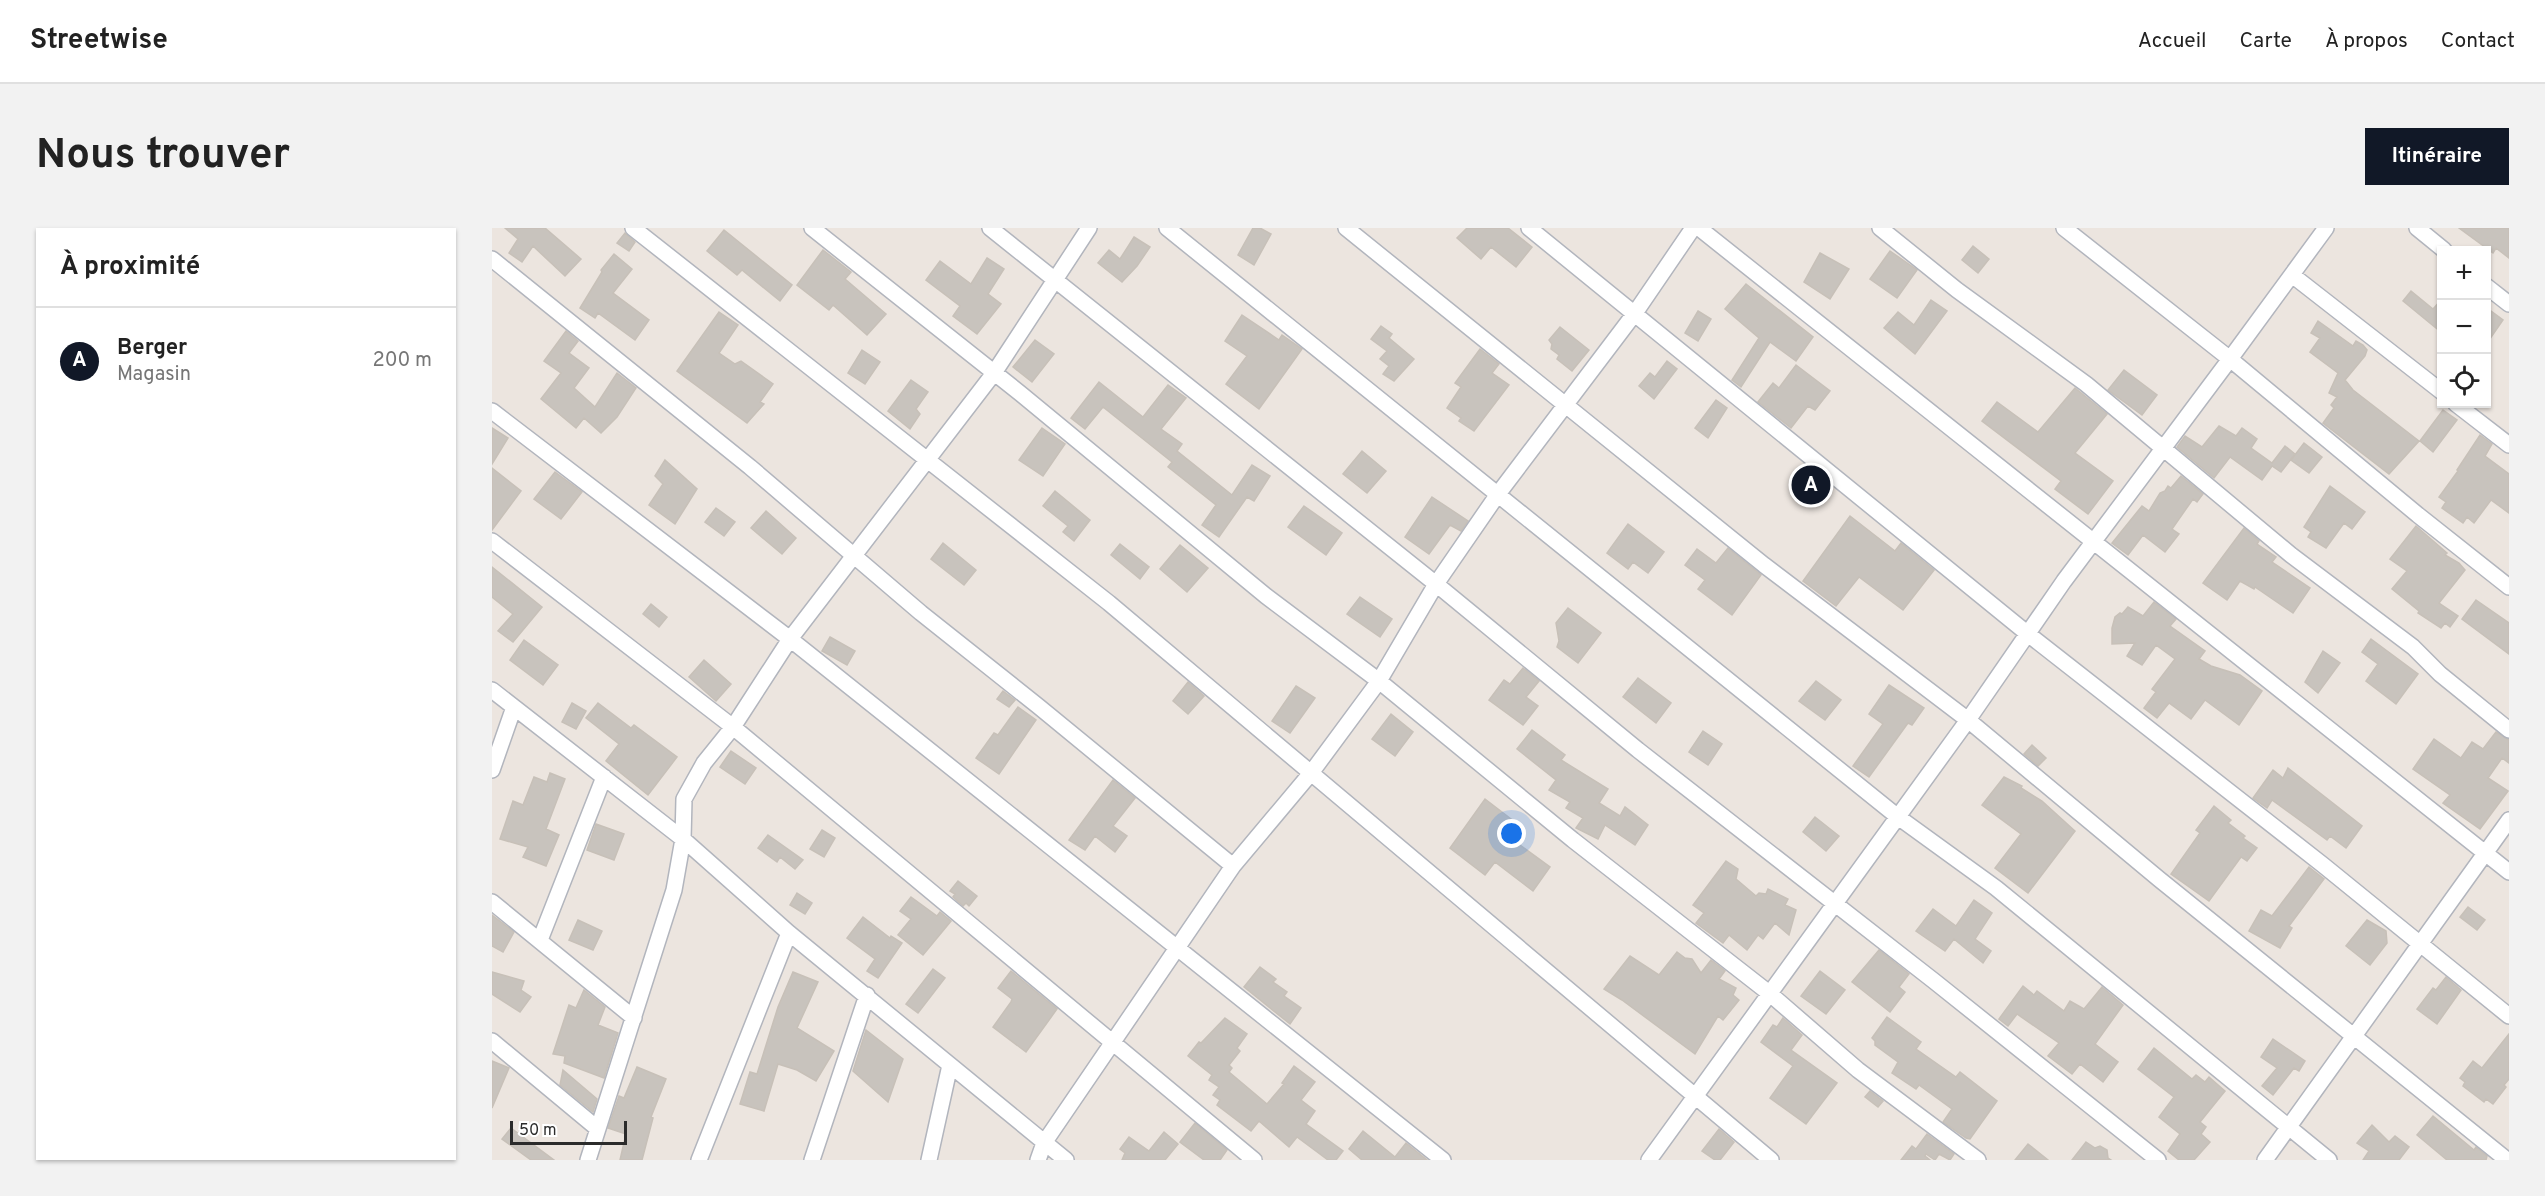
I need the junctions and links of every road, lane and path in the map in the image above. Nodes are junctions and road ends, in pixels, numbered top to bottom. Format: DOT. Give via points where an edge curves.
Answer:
graph roads {
  1 [pos="633,228"];
  2 [pos="812,228"];
  3 [pos="990,228"];
  4 [pos="1089,228"];
  5 [pos="1167,228"];
  6 [pos="1346,228"];
  7 [pos="1528,228"];
  8 [pos="1693,228"];
  9 [pos="1699,228"];
  10 [pos="1880,228"];
  11 [pos="2064,228"];
  12 [pos="2326,228"];
  13 [pos="2417,228"];
  14 [pos="2439,246"];
  15 [pos="492,259"];
  16 [pos="2292,275"];
  17 [pos="1055,280"];
  18 [pos="2491,289"];
  19 [pos="2509,304"];
  20 [pos="1635,313"];
  21 [pos="2230,359"];
  22 [pos="994,373"];
  23 [pos="2437,388"];
  24 [pos="1564,406"];
  25 [pos="2461,408"];
  26 [pos="492,411"];
  27 [pos="2509,445"];
  28 [pos="2161,449"];
  29 [pos="926,461"];
  30 [pos="1498,494"];
  31 [pos="492,541"];
  32 [pos="2094,542"];
  33 [pos="854,557"];
  34 [pos="1436,584"];
  35 [pos="2509,587"];
  36 [pos="2028,634"];
  37 [pos="790,639"];
  38 [pos="1378,681"];
  39 [pos="492,690"];
  40 [pos="514,707"];
  41 [pos="1968,720"];
  42 [pos="733,727"];
  43 [pos="2509,730"];
  44 [pos="492,770"];
  45 [pos="1311,772"];
  46 [pos="604,777"];
  47 [pos="1898,816"];
  48 [pos="2509,820"];
  49 [pos="683,838"];
  50 [pos="2487,854"];
  51 [pos="1233,866"];
  52 [pos="2509,872"];
  53 [pos="492,902"];
  54 [pos="1834,904"];
  55 [pos="789,933"];
  56 [pos="540,940"];
  57 [pos="2422,944"];
  58 [pos="1177,947"];
  59 [pos="1769,993"];
  60 [pos="867,995"];
  61 [pos="2509,1016"];
  62 [pos="634,1018"];
  63 [pos="2355,1036"];
  64 [pos="492,1041"];
  65 [pos="1112,1042"];
  66 [pos="950,1065"];
  67 [pos="1693,1096"];
  68 [pos="2288,1128"];
  69 [pos="598,1129"];
  70 [pos="1044,1143"];
  71 [pos="588,1160"];
  72 [pos="699,1160"];
  73 [pos="812,1160"];
  74 [pos="929,1160"];
  75 [pos="1038,1160"];
  76 [pos="1066,1160"];
  77 [pos="1254,1160"];
  78 [pos="1443,1160"];
  79 [pos="1649,1160"];
  80 [pos="1771,1160"];
  81 [pos="1978,1160"];
  82 [pos="2158,1160"];
  83 [pos="2265,1160"];
  84 [pos="2329,1160"];
  85 [pos="2507,1160"];
  1 -- 29 [label="street"];
  2 -- 22 [label="street"];
  3 -- 17 [label="street"];
  4 -- 17 [label="street"];
  5 -- 30 [label="street"];
  6 -- 24 [label="street"];
  7 -- 20 [label="street"];
  8 -- 20 [label="street"];
  9 -- 32 [label="street"];
  10 -- 28 [label="street" via="2086,384"];
  11 -- 21 [label="street"];
  12 -- 16 [label="street"];
  13 -- 14 [label="street"];
  15 -- 33 [label="street" via="750,467"];
  16 -- 21 [label="street"];
  16 -- 23 [label="street"];
  17 -- 22 [label="street"];
  17 -- 34 [label="street"];
  18 -- 19 [label="street"];
  20 -- 24 [label="street"];
  20 -- 36 [label="street"];
  21 -- 28 [label="street"];
  21 -- 35 [label="street"];
  22 -- 29 [label="street"];
  22 -- 38 [label="street" via="1266,596"];
  24 -- 30 [label="street"];
  24 -- 41 [label="street"];
  25 -- 27 [label="street"];
  26 -- 37 [label="street"];
  28 -- 32 [label="street"];
  28 -- 43 [label="street" via="2291,555 2414,647 2440,674"];
  29 -- 33 [label="street"];
  29 -- 45 [label="street" via="1109,603"];
  30 -- 34 [label="street"];
  30 -- 47 [label="street"];
  31 -- 42 [label="street"];
  32 -- 36 [label="street"];
  32 -- 50 [label="street"];
  33 -- 37 [label="street"];
  33 -- 51 [label="street"];
  34 -- 38 [label="street"];
  34 -- 54 [label="street"];
  36 -- 41 [label="street"];
  36 -- 57 [label="street"];
  37 -- 42 [label="street"];
  37 -- 58 [label="street"];
  38 -- 45 [label="street"];
  38 -- 59 [label="street"];
  39 -- 40 [label="street"];
  40 -- 44 [label="street"];
  40 -- 46 [label="street"];
  41 -- 47 [label="street"];
  41 -- 63 [label="street"];
  42 -- 49 [label="street" via="704,763 684,799"];
  42 -- 65 [label="street"];
  45 -- 51 [label="street"];
  45 -- 67 [label="street"];
  46 -- 49 [label="street"];
  46 -- 56 [label="street"];
  47 -- 54 [label="street"];
  47 -- 68 [label="street" via="1996,888"];
  48 -- 50 [label="street"];
  49 -- 55 [label="street"];
  49 -- 62 [label="street" via="674,890"];
  50 -- 52 [label="street"];
  50 -- 57 [label="street"];
  51 -- 58 [label="street"];
  53 -- 56 [label="street"];
  54 -- 59 [label="street"];
  54 -- 82 [label="street"];
  55 -- 60 [label="street"];
  55 -- 72 [label="street"];
  56 -- 62 [label="street"];
  57 -- 61 [label="street"];
  57 -- 63 [label="street"];
  58 -- 65 [label="street"];
  58 -- 78 [label="street"];
  59 -- 67 [label="street"];
  59 -- 81 [label="street" via="1858,1070"];
  60 -- 66 [label="street"];
  60 -- 73 [label="street"];
  62 -- 69 [label="street"];
  63 -- 68 [label="street"];
  63 -- 85 [label="street"];
  64 -- 69 [label="street"];
  65 -- 70 [label="street"];
  65 -- 77 [label="street"];
  66 -- 70 [label="street"];
  66 -- 74 [label="street"];
  67 -- 79 [label="street"];
  67 -- 80 [label="street"];
  68 -- 83 [label="street"];
  68 -- 84 [label="street"];
  69 -- 71 [label="street"];
  70 -- 75 [label="street"];
  70 -- 76 [label="street"];
}
